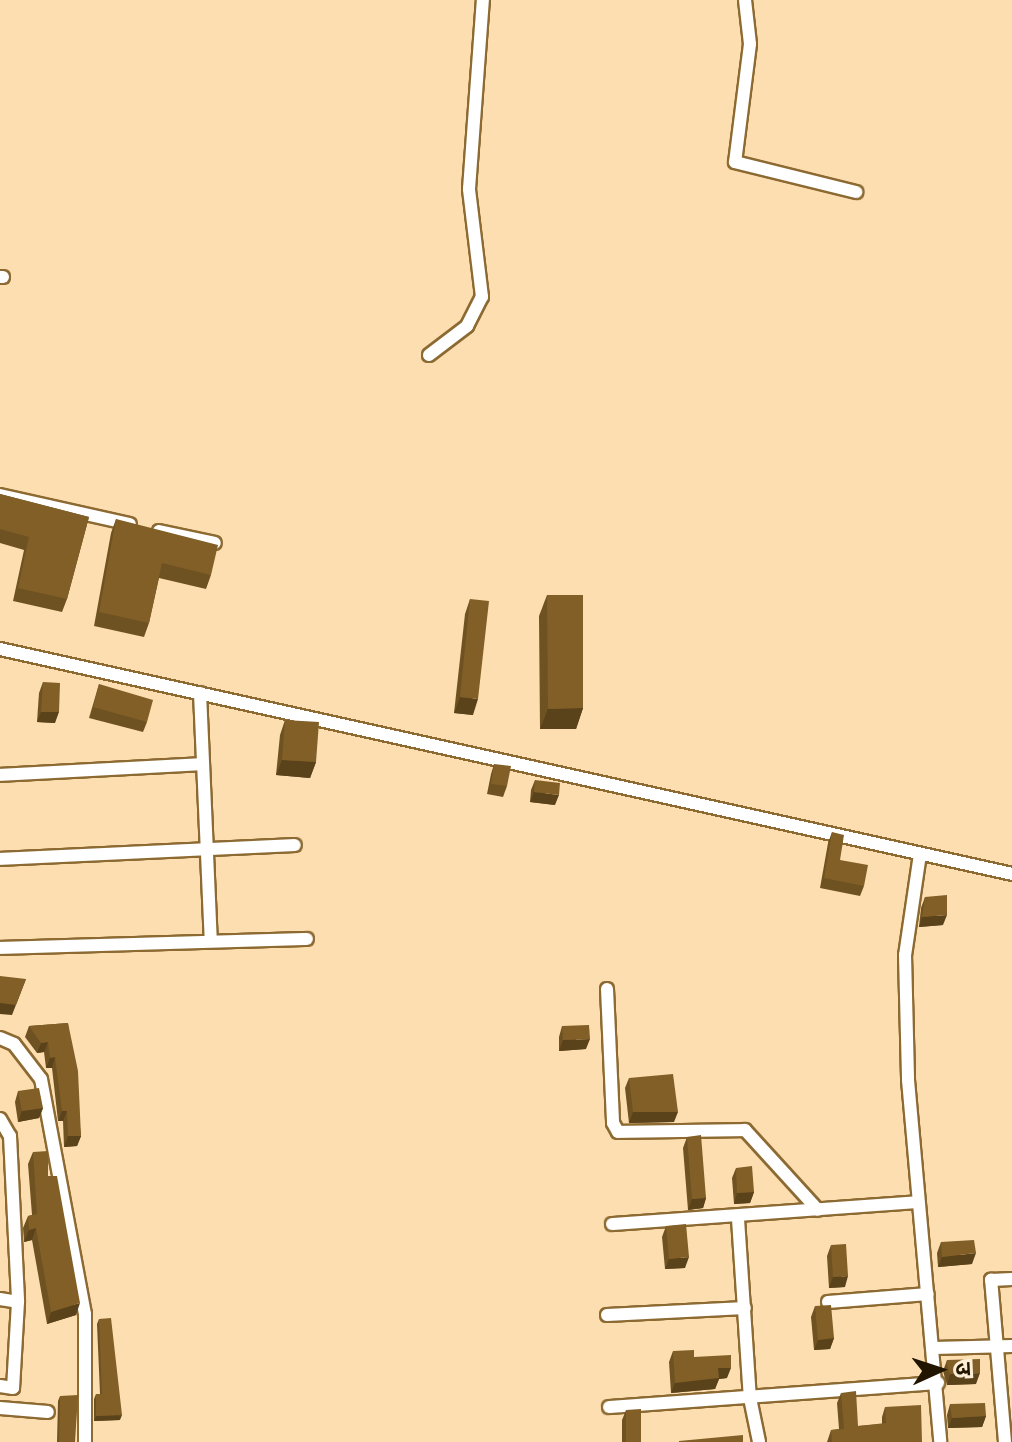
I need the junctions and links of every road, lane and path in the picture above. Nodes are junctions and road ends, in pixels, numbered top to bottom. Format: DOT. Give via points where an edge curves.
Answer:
graph roads {
  1 [pos="483,0"];
  2 [pos="745,0"];
  3 [pos="856,192"];
  4 [pos="429,355"];
  5 [pos="0,495"];
  6 [pos="215,543"];
  7 [pos="0,649"];
  8 [pos="200,693"];
  9 [pos="203,764"];
  10 [pos="0,775"];
  11 [pos="295,845"];
  12 [pos="207,849"];
  13 [pos="920,854"];
  14 [pos="0,859"];
  15 [pos="1012,874"];
  16 [pos="307,939"];
  17 [pos="211,941"];
  18 [pos="0,948"];
  19 [pos="607,989"];
  20 [pos="0,1038"];
  21 [pos="0,1119"];
  22 [pos="918,1202"];
  23 [pos="6,1207"];
  24 [pos="818,1210"];
  25 [pos="738,1219"];
  26 [pos="612,1224"];
  27 [pos="1012,1279"];
  28 [pos="928,1294"];
  29 [pos="0,1299"];
  30 [pos="18,1302"];
  31 [pos="828,1302"];
  32 [pos="745,1308"];
  33 [pos="607,1315"];
  34 [pos="1012,1346"];
  35 [pos="996,1347"];
  36 [pos="934,1348"];
  37 [pos="938,1383"];
  38 [pos="7,1387"];
  39 [pos="750,1398"];
  40 [pos="609,1407"];
  41 [pos="6,1409"];
  42 [pos="48,1412"];
  43 [pos="1007,1438"];
  44 [pos="85,1442"];
  45 [pos="759,1442"];
  46 [pos="940,1442"];
  1 -- 4 [label="street" via="469,189 482,297 467,326"];
  2 -- 3 [label="street" via="750,44 735,162"];
  5 -- 6 [label="street"];
  7 -- 8 [label="street"];
  8 -- 9 [label="street"];
  8 -- 13 [label="street"];
  9 -- 10 [label="street"];
  9 -- 12 [label="street"];
  11 -- 12 [label="street"];
  12 -- 14 [label="street"];
  12 -- 17 [label="street"];
  13 -- 15 [label="street"];
  13 -- 22 [label="street" via="905,955"];
  16 -- 17 [label="street"];
  17 -- 18 [label="street"];
  19 -- 24 [label="street" via="613,1123 618,1132 745,1130"];
  20 -- 44 [label="street" via="14,1044 41,1079 85,1314"];
  21 -- 23 [label="street" via="10,1136"];
  22 -- 24 [label="street"];
  22 -- 28 [label="street"];
  23 -- 30 [label="street"];
  24 -- 25 [label="street"];
  25 -- 26 [label="street"];
  25 -- 32 [label="street"];
  27 -- 35 [label="street" via="991,1280"];
  28 -- 31 [label="street"];
  28 -- 36 [label="street"];
  29 -- 30 [label="street"];
  30 -- 38 [label="street"];
  32 -- 33 [label="street"];
  32 -- 39 [label="street"];
  34 -- 35 [label="street"];
  35 -- 36 [label="street"];
  35 -- 43 [label="street"];
  36 -- 37 [label="street"];
  37 -- 39 [label="street"];
  37 -- 46 [label="street"];
  38 -- 41 [label="street"];
  39 -- 40 [label="street"];
  39 -- 45 [label="street"];
  41 -- 42 [label="street"];
}
